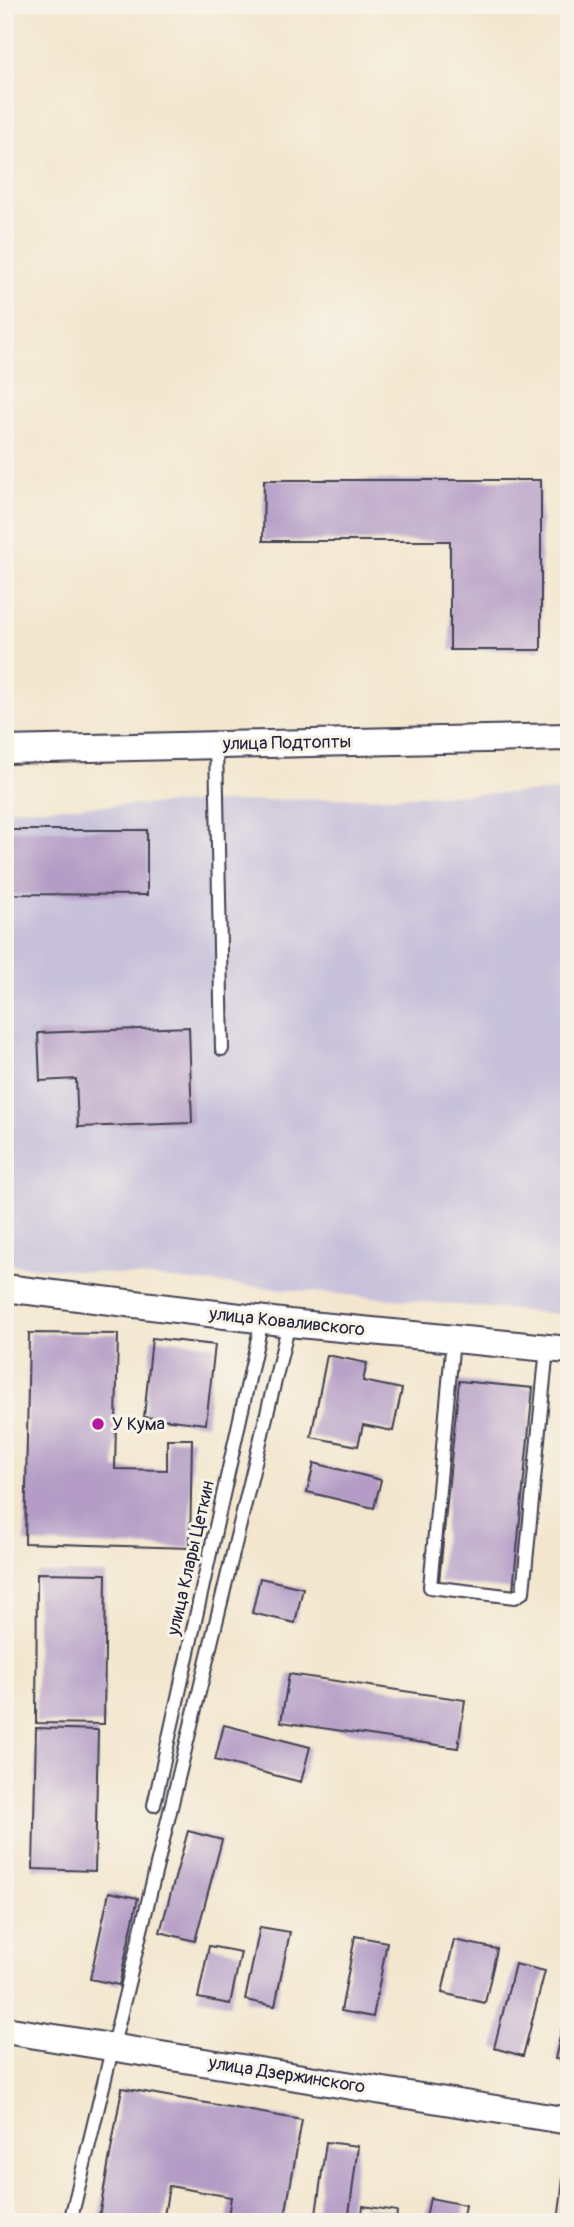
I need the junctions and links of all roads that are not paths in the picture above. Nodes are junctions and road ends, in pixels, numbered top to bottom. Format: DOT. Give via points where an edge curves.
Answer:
graph roads {
  1 [pos="569,737"];
  2 [pos="216,745"];
  3 [pos="5,750"];
  4 [pos="222,1049"];
  5 [pos="5,1288"];
  6 [pos="262,1320"];
  7 [pos="289,1323"];
  8 [pos="453,1339"];
  9 [pos="558,1349"];
  10 [pos="154,1805"];
  11 [pos="5,2030"];
  12 [pos="112,2047"];
  13 [pos="569,2121"];
  14 [pos="70,2222"];
  1 -- 2 [label="street, улица Подтопты"];
  2 -- 3 [label="street, улица Подтопты"];
  2 -- 4 [label="lane"];
  5 -- 6 [label="street, улица Коваливского"];
  6 -- 7 [label="street, улица Коваливского"];
  6 -- 10 [label="lane, улица Клары Цеткин"];
  7 -- 8 [label="street, улица Коваливского"];
  7 -- 12 [label="lane"];
  8 -- 9 [label="street, улица Коваливского"];
  8 -- 9 [label="lane" via="430,1587 516,1597 523,1592"];
  11 -- 12 [label="street, улица Дзержинского"];
  12 -- 13 [label="street, улица Дзержинского"];
  12 -- 14 [label="lane"];
}
